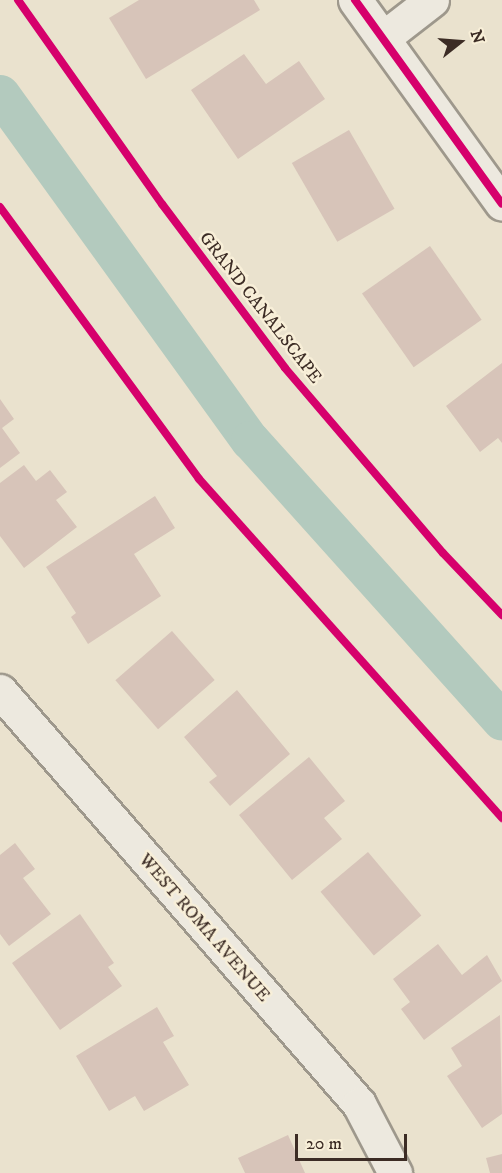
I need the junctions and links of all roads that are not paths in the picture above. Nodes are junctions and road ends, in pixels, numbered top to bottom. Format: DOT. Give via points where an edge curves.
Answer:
graph roads {
  1 [pos="355,0"];
  2 [pos="432,0"];
  3 [pos="383,38"];
  4 [pos="502,204"];
  5 [pos="0,691"];
  6 [pos="395,1173"];
  1 -- 3 [label="street"];
  2 -- 3 [label="street"];
  3 -- 4 [label="street"];
  5 -- 6 [label="street, WEST ROMA AVENUE" via="359,1104"];
}
